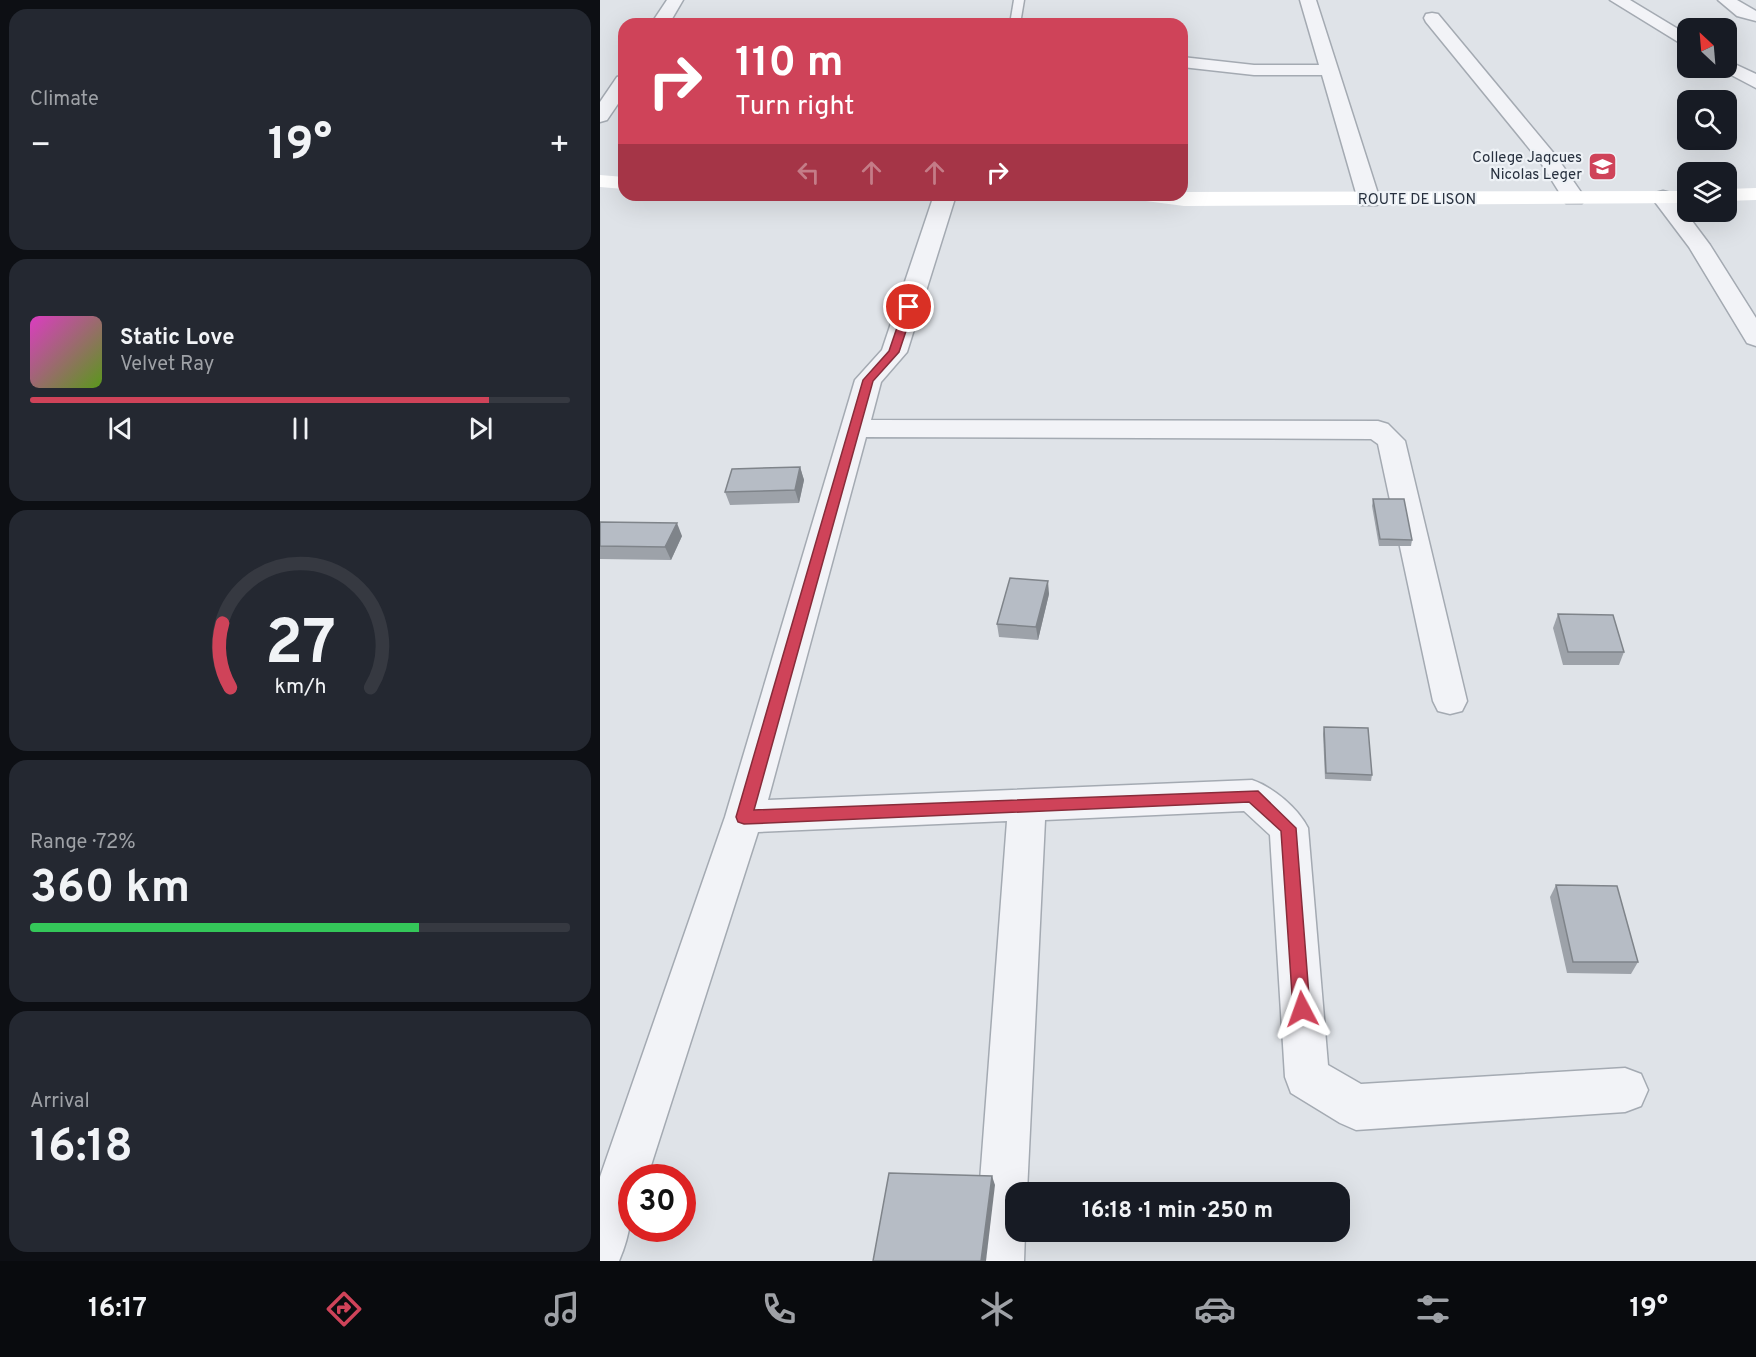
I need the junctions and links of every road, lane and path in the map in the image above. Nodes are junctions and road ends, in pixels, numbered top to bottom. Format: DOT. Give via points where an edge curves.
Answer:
graph roads {
  1 [pos="675,0"];
  2 [pos="1019,0"];
  3 [pos="1308,0"];
  4 [pos="1618,0"];
  5 [pos="1726,0"];
  6 [pos="1756,16"];
  7 [pos="664,18"];
  8 [pos="1017,18"];
  9 [pos="1432,18"];
  10 [pos="1677,36"];
  11 [pos="1188,63"];
  12 [pos="1328,70"];
  13 [pos="1737,71"];
  14 [pos="1756,82"];
  15 [pos="618,90"];
  16 [pos="600,116"];
  17 [pos="600,181"];
  18 [pos="618,182"];
  19 [pos="1756,194"];
  20 [pos="1737,195"];
  21 [pos="1677,197"];
  22 [pos="1574,198"];
  23 [pos="1663,198"];
  24 [pos="1188,200"];
  25 [pos="1369,200"];
  26 [pos="943,201"];
  27 [pos="1756,338"];
  28 [pos="854,428"];
  29 [pos="1450,701"];
  30 [pos="1027,805"];
  31 [pos="744,817"];
  32 [pos="1625,1090"];
  33 [pos="600,1248"];
  34 [pos="999,1261"];
  1 -- 7 [label="street"];
  2 -- 8 [label="lane"];
  3 -- 12 [label="street"];
  4 -- 10 [label="street"];
  5 -- 6 [label="street"];
  9 -- 22 [label="street" via="1549,160"];
  11 -- 12 [label="street" via="1254,70"];
  12 -- 25 [label="street"];
  13 -- 14 [label="street"];
  15 -- 16 [label="street"];
  17 -- 18 [label="street"];
  19 -- 20 [label="street"];
  21 -- 23 [label="street, ROUTE DE LISON"];
  22 -- 23 [label="street, ROUTE DE LISON"];
  22 -- 25 [label="street, ROUTE DE LISON"];
  23 -- 27 [label="street" via="1699,245"];
  24 -- 25 [label="street, ROUTE DE LISON"];
  26 -- 28 [label="street" via="894,352 868,380"];
  28 -- 29 [label="street" via="1378,430 1390,441"];
  28 -- 31 [label="street"];
  30 -- 31 [label="street"];
  30 -- 32 [label="street" via="1252,795 1288,828 1306,1077 1356,1107"];
  30 -- 34 [label="street"];
  31 -- 33 [label="street"];
}
